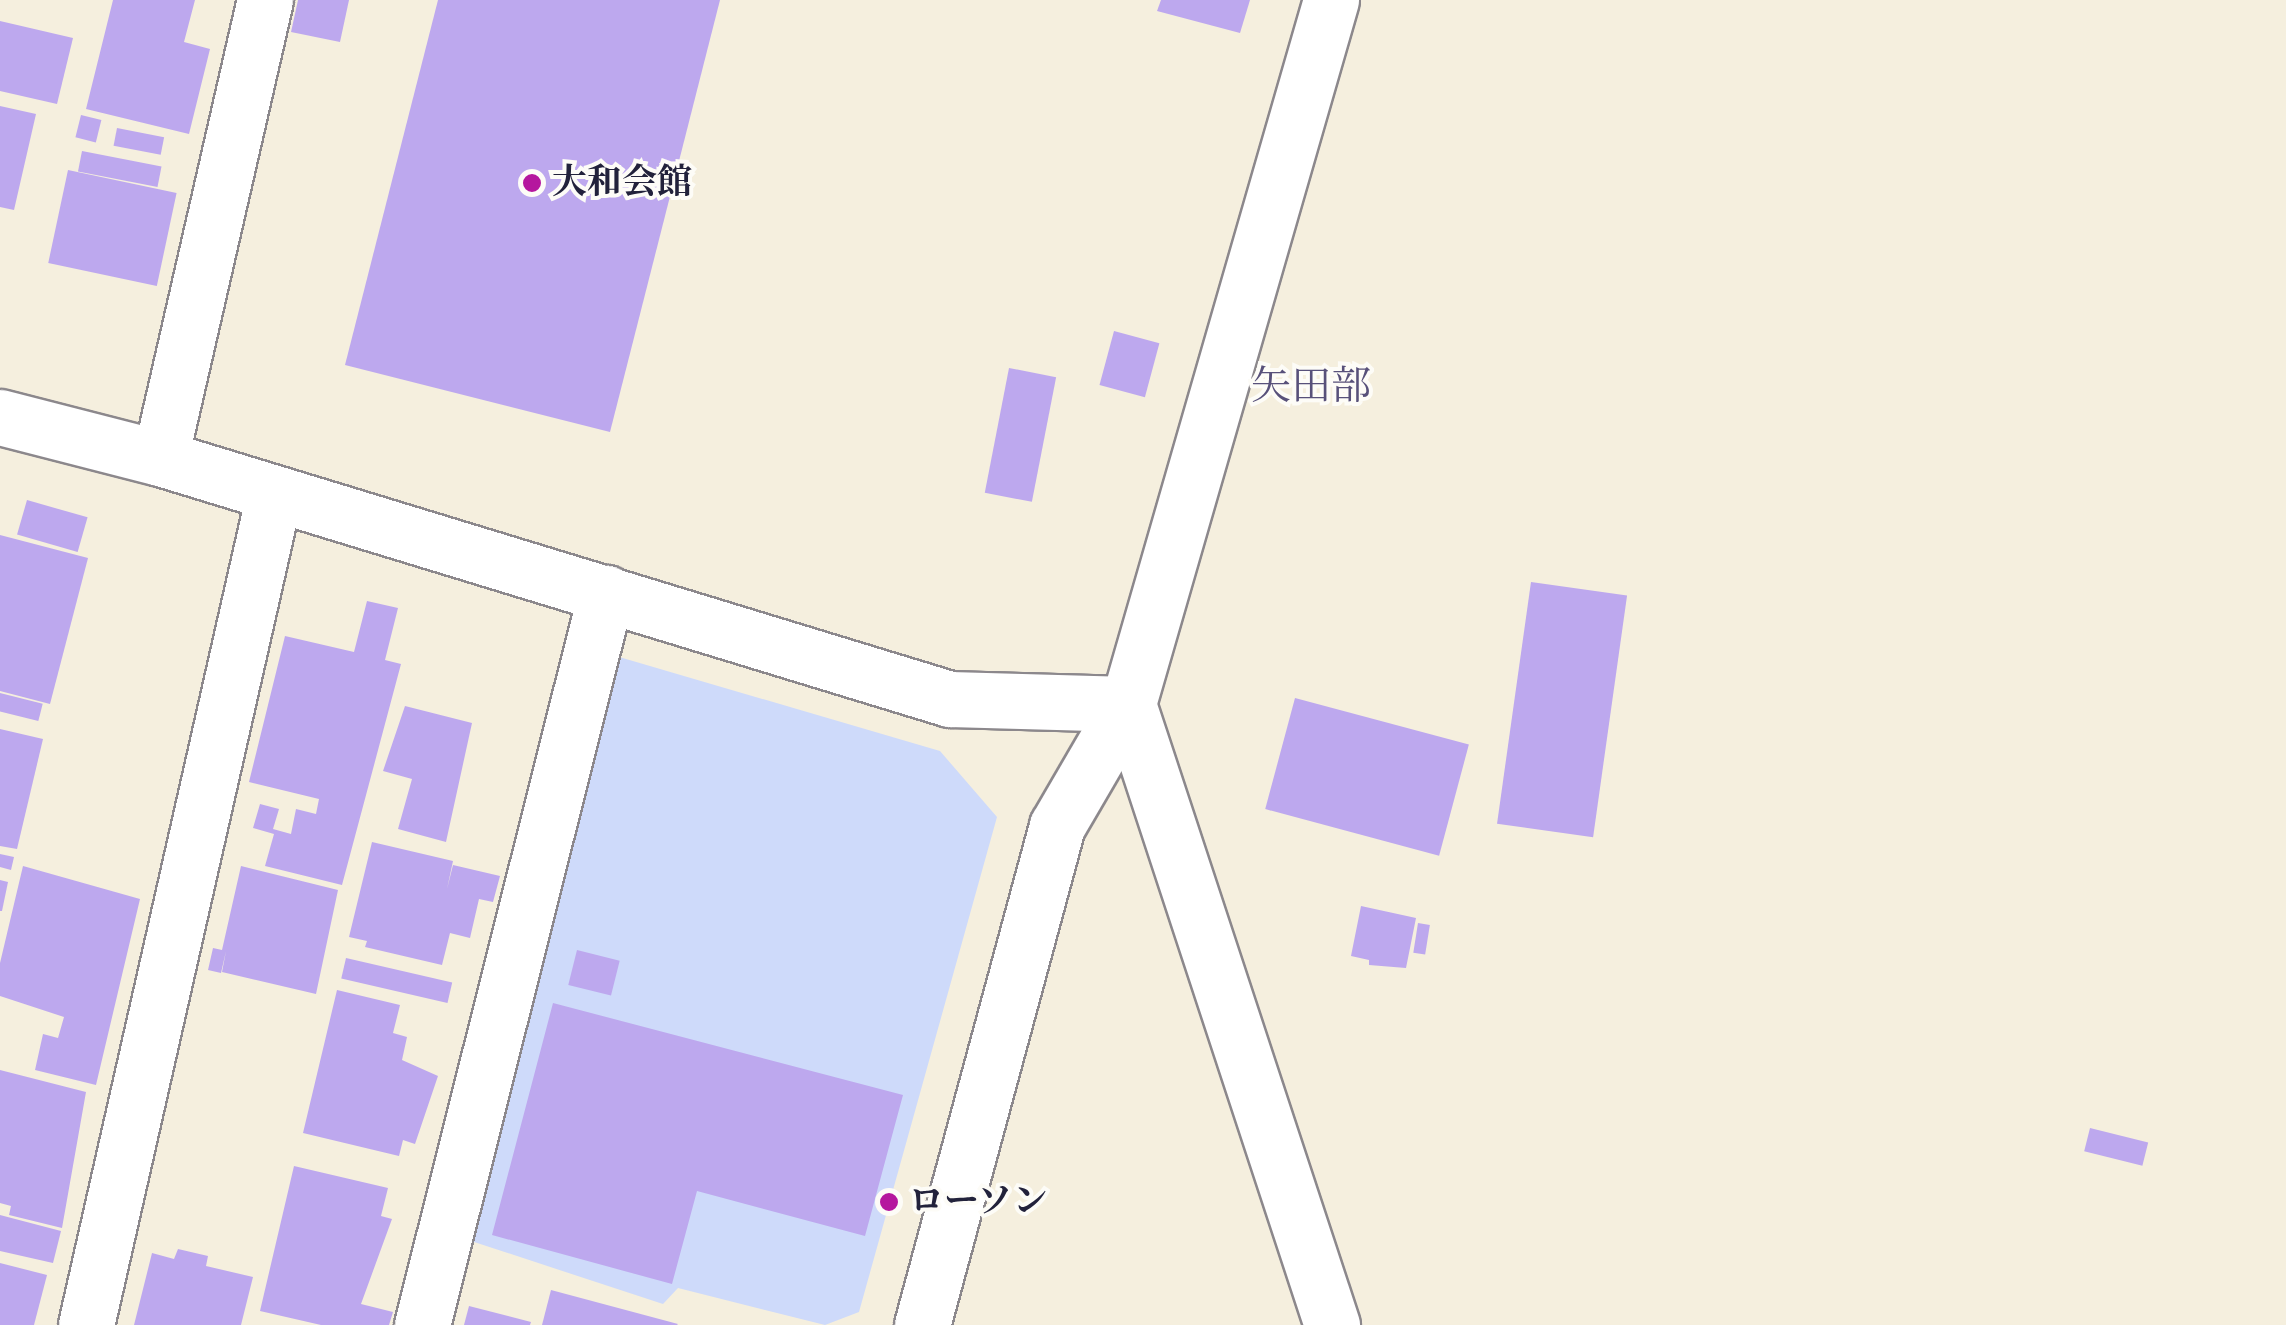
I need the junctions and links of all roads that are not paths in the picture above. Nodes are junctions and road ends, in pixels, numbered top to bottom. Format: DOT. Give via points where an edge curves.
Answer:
graph roads {
  1 [pos="265,0"];
  2 [pos="1331,0"];
  3 [pos="0,417"];
  4 [pos="160,458"];
  5 [pos="274,495"];
  6 [pos="606,593"];
  7 [pos="1128,704"];
  8 [pos="86,1325"];
  9 [pos="422,1325"];
  10 [pos="922,1325"];
  11 [pos="1332,1325"];
  1 -- 4 [label="street"];
  2 -- 7 [label="street"];
  3 -- 4 [label="street"];
  4 -- 5 [label="street"];
  5 -- 6 [label="street"];
  5 -- 8 [label="street"];
  6 -- 7 [label="street" via="950,699"];
  6 -- 9 [label="street"];
  7 -- 10 [label="street" via="1057,826"];
  7 -- 11 [label="street"];
}
